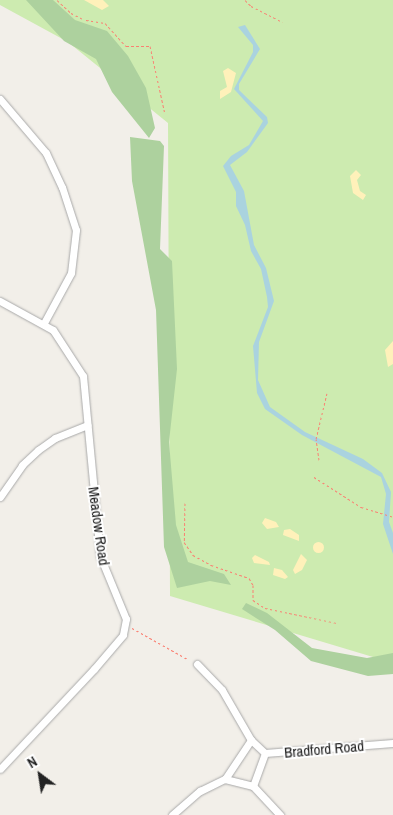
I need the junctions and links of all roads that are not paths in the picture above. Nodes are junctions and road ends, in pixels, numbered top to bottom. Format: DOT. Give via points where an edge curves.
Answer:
graph roads {
  1 [pos="0,99"];
  2 [pos="0,301"];
  3 [pos="44,323"];
  4 [pos="88,425"];
  5 [pos="0,497"];
  6 [pos="196,664"];
  7 [pos="251,740"];
  8 [pos="393,743"];
  9 [pos="265,753"];
  10 [pos="0,769"];
  11 [pos="225,779"];
  12 [pos="253,786"];
  13 [pos="172,815"];
  14 [pos="280,815"];
  1 -- 3 [label="street" via="46,153 62,187 76,230 71,273"];
  2 -- 3 [label="street, Meadow Road"];
  3 -- 4 [label="street, Meadow Road" via="66,345 84,376"];
  4 -- 5 [label="street" via="55,438 38,450 22,465"];
  4 -- 10 [label="street, Meadow Road" via="100,556 125,610 123,635"];
  6 -- 7 [label="street, Bradford Road" via="226,695"];
  7 -- 9 [label="street, Bradford Road"];
  7 -- 11 [label="street"];
  8 -- 9 [label="street, Bradford Road"];
  9 -- 12 [label="street"];
  11 -- 12 [label="street"];
  11 -- 13 [label="street" via="200,792"];
  12 -- 14 [label="street"];
}
